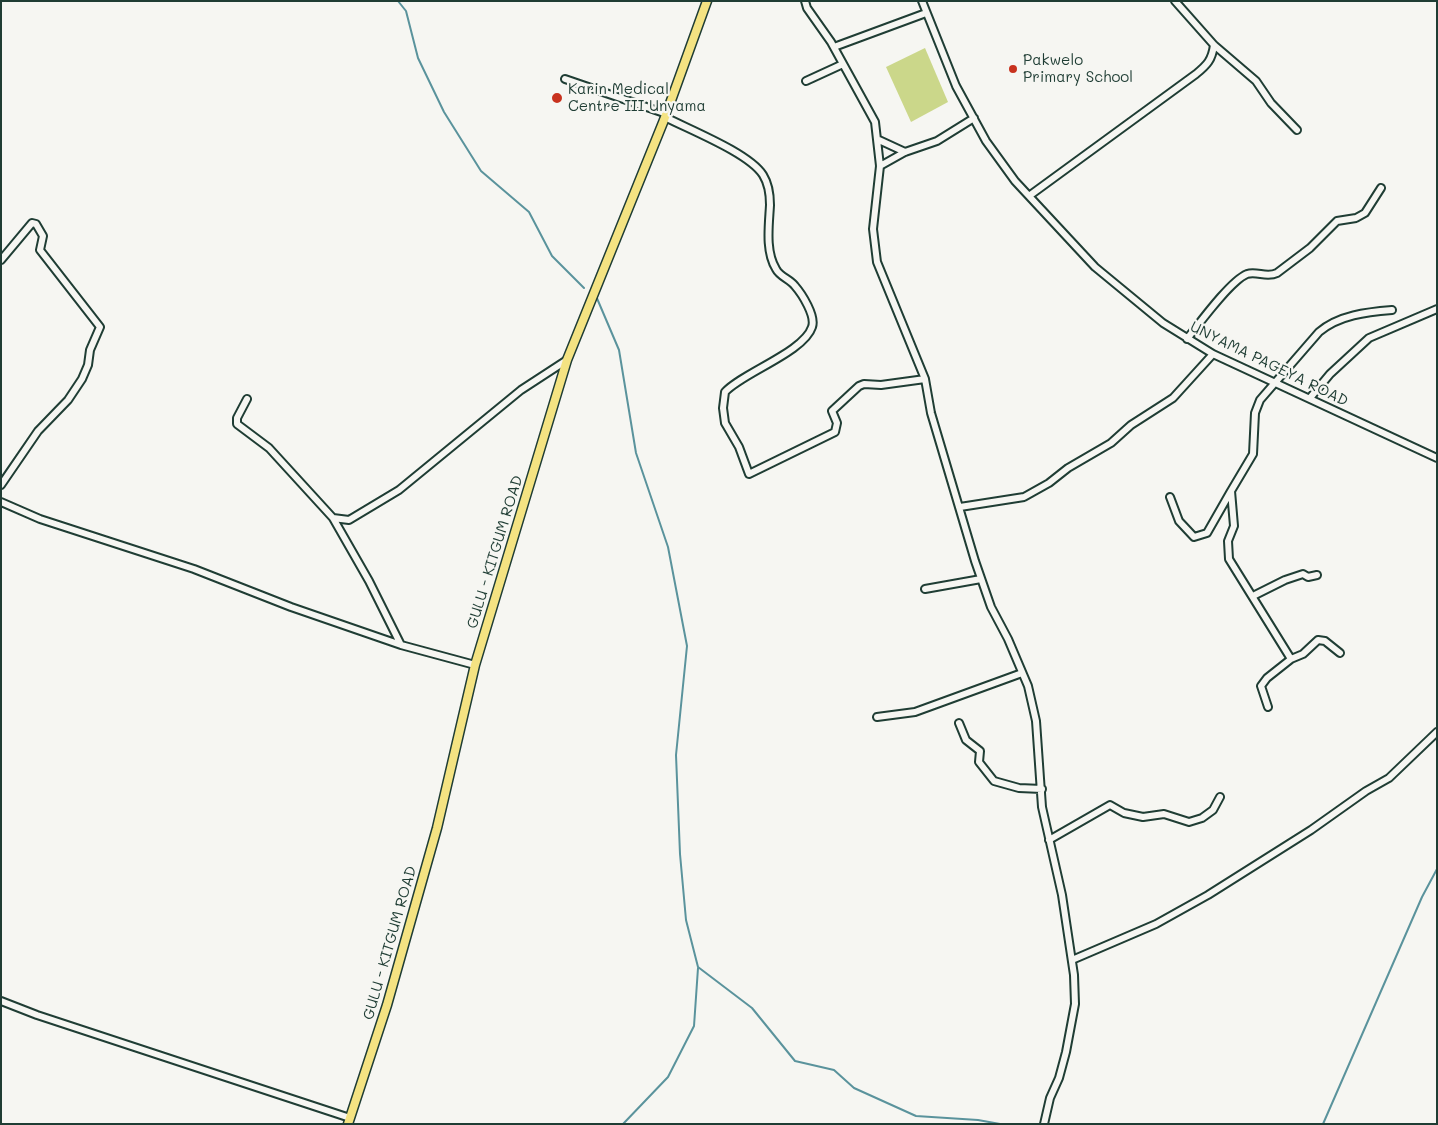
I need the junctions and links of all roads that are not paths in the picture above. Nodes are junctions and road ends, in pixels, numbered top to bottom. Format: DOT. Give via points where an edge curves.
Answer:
graph roads {
  1 [pos="708,1"];
  2 [pos="805,1"];
  3 [pos="922,1"];
  4 [pos="1176,1"];
  5 [pos="926,13"];
  6 [pos="1214,45"];
  7 [pos="834,47"];
  8 [pos="843,64"];
  9 [pos="565,79"];
  10 [pos="806,81"];
  11 [pos="666,116"];
  12 [pos="974,118"];
  13 [pos="1297,130"];
  14 [pos="879,140"];
  15 [pos="904,152"];
  16 [pos="880,166"];
  17 [pos="1381,188"];
  18 [pos="1029,196"];
  19 [pos="1,260"];
  20 [pos="1392,310"];
  21 [pos="1437,310"];
  22 [pos="1187,339"];
  23 [pos="1214,354"];
  24 [pos="567,360"];
  25 [pos="925,379"];
  26 [pos="1276,382"];
  27 [pos="1310,398"];
  28 [pos="247,399"];
  29 [pos="1437,458"];
  30 [pos="1,485"];
  31 [pos="1231,491"];
  32 [pos="1170,497"];
  33 [pos="1,502"];
  34 [pos="960,508"];
  35 [pos="333,518"];
  36 [pos="1317,575"];
  37 [pos="981,579"];
  38 [pos="925,589"];
  39 [pos="1253,596"];
  40 [pos="400,645"];
  41 [pos="1340,653"];
  42 [pos="1291,659"];
  43 [pos="475,665"];
  44 [pos="1022,673"];
  45 [pos="1268,707"];
  46 [pos="878,717"];
  47 [pos="959,723"];
  48 [pos="1437,732"];
  49 [pos="1042,789"];
  50 [pos="1220,797"];
  51 [pos="1049,840"];
  52 [pos="1072,960"];
  53 [pos="1,1001"];
  54 [pos="349,1121"];
  55 [pos="1044,1124"];
  1 -- 11 [label="main road, GULU - KITGUM ROAD"];
  2 -- 7 [label="street"];
  3 -- 5 [label="street, UNYAMA PAGEYA ROAD"];
  4 -- 6 [label="street"];
  5 -- 7 [label="street"];
  5 -- 12 [label="street, UNYAMA PAGEYA ROAD" via="956,86"];
  6 -- 13 [label="street" via="1256,81 1271,103"];
  6 -- 18 [label="street" via="1209,63 1196,74"];
  7 -- 8 [label="street"];
  8 -- 10 [label="street"];
  8 -- 14 [label="street" via="875,122"];
  9 -- 11 [label="street"];
  11 -- 24 [label="main road, GULU - KITGUM ROAD"];
  11 -- 25 [label="street" via="747,160 762,174 770,202 768,229 772,262 780,275 796,287 812,315 810,332 725,392 725,424 739,447 749,474 835,432 837,423 832,412 859,386"];
  12 -- 15 [label="street" via="938,141"];
  12 -- 18 [label="street, UNYAMA PAGEYA ROAD" via="1000,162"];
  14 -- 15 [label="street"];
  14 -- 16 [label="street"];
  15 -- 16 [label="street"];
  16 -- 25 [label="street" via="873,229 877,262"];
  17 -- 22 [label="street" via="1365,213 1337,221 1310,248 1277,273 1272,276 1249,273 1240,279"];
  18 -- 22 [label="street, UNYAMA PAGEYA ROAD" via="1094,268"];
  19 -- 30 [label="street" via="32,223 36,224 43,236 40,250 100,327 82,379 68,400 38,432"];
  20 -- 26 [label="street" via="1361,313 1329,325 1319,332"];
  21 -- 27 [label="street" via="1369,338 1330,374"];
  22 -- 23 [label="street, UNYAMA PAGEYA ROAD"];
  23 -- 26 [label="street, UNYAMA PAGEYA ROAD"];
  23 -- 34 [label="street" via="1173,398 1048,483 1024,497"];
  24 -- 35 [label="street" via="521,390 404,487 349,520"];
  24 -- 43 [label="main road, GULU - KITGUM ROAD"];
  25 -- 34 [label="street" via="931,413"];
  26 -- 27 [label="street, UNYAMA PAGEYA ROAD"];
  26 -- 31 [label="street" via="1260,400 1255,413 1253,454"];
  27 -- 29 [label="street, UNYAMA PAGEYA ROAD"];
  28 -- 35 [label="street" via="237,424 269,448"];
  31 -- 32 [label="street" via="1207,533 1194,536 1179,521"];
  31 -- 39 [label="street" via="1234,526 1228,541 1229,559"];
  33 -- 40 [label="street" via="40,519 148,552"];
  34 -- 37 [label="street"];
  35 -- 40 [label="street"];
  36 -- 39 [label="street" via="1308,577 1303,574"];
  37 -- 38 [label="street"];
  37 -- 44 [label="street"];
  39 -- 42 [label="street"];
  40 -- 43 [label="street"];
  41 -- 42 [label="street" via="1325,641 1318,640 1303,654"];
  42 -- 45 [label="street" via="1266,678 1261,686"];
  43 -- 54 [label="main road, GULU - KITGUM ROAD" via="430,855 388,1005"];
  44 -- 46 [label="street" via="915,712"];
  44 -- 49 [label="street" via="1036,721"];
  47 -- 49 [label="street" via="966,740 980,750 979,762 994,781 1019,788"];
  48 -- 52 [label="street" via="1389,778 1208,895 1156,924"];
  49 -- 51 [label="street"];
  50 -- 51 [label="street" via="1202,818 1188,822 1164,814 1143,817 1124,813 1110,805"];
  51 -- 52 [label="street"];
  52 -- 55 [label="street" via="1075,1004 1066,1052"];
  53 -- 54 [label="street"];
}
